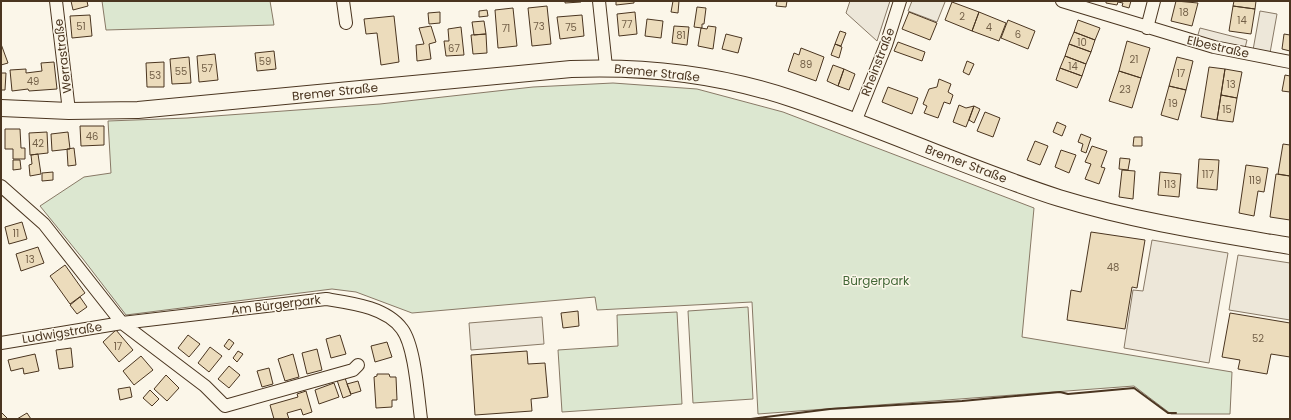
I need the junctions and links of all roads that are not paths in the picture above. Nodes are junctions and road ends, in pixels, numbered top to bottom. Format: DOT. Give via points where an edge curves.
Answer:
graph roads {
  1 [pos="56,1"];
  2 [pos="343,1"];
  3 [pos="599,1"];
  4 [pos="900,1"];
  5 [pos="1062,1"];
  6 [pos="1154,1"];
  7 [pos="346,23"];
  8 [pos="1147,28"];
  9 [pos="1290,62"];
  10 [pos="606,68"];
  11 [pos="1,108"];
  12 [pos="69,111"];
  13 [pos="855,122"];
  14 [pos="1,186"];
  15 [pos="1290,246"];
  16 [pos="122,323"];
  17 [pos="1,343"];
  18 [pos="358,365"];
  19 [pos="421,419"];
  1 -- 12 [label="street, Werrastraße"];
  2 -- 7 [label="street"];
  3 -- 10 [label="street"];
  4 -- 13 [label="street, Rheinstraße" via="886,45"];
  5 -- 8 [label="street, Elbestraße"];
  6 -- 8 [label="street"];
  8 -- 9 [label="street, Elbestraße" via="1214,47"];
  10 -- 12 [label="main road, Bremer Straße" via="146,109"];
  10 -- 13 [label="main road, Bremer Straße" via="680,74 739,84 792,98"];
  11 -- 12 [label="main road, Bremer Straße"];
  13 -- 15 [label="main road, Bremer Straße" via="998,177 1061,198 1134,217"];
  14 -- 16 [label="street" via="44,224"];
  16 -- 17 [label="street, Ludwigstraße"];
  16 -- 18 [label="street" via="205,386 224,406 353,370"];
  16 -- 19 [label="street, Am Bürgerpark" via="326,299 352,303 377,311 402,329 408,342"];
}
